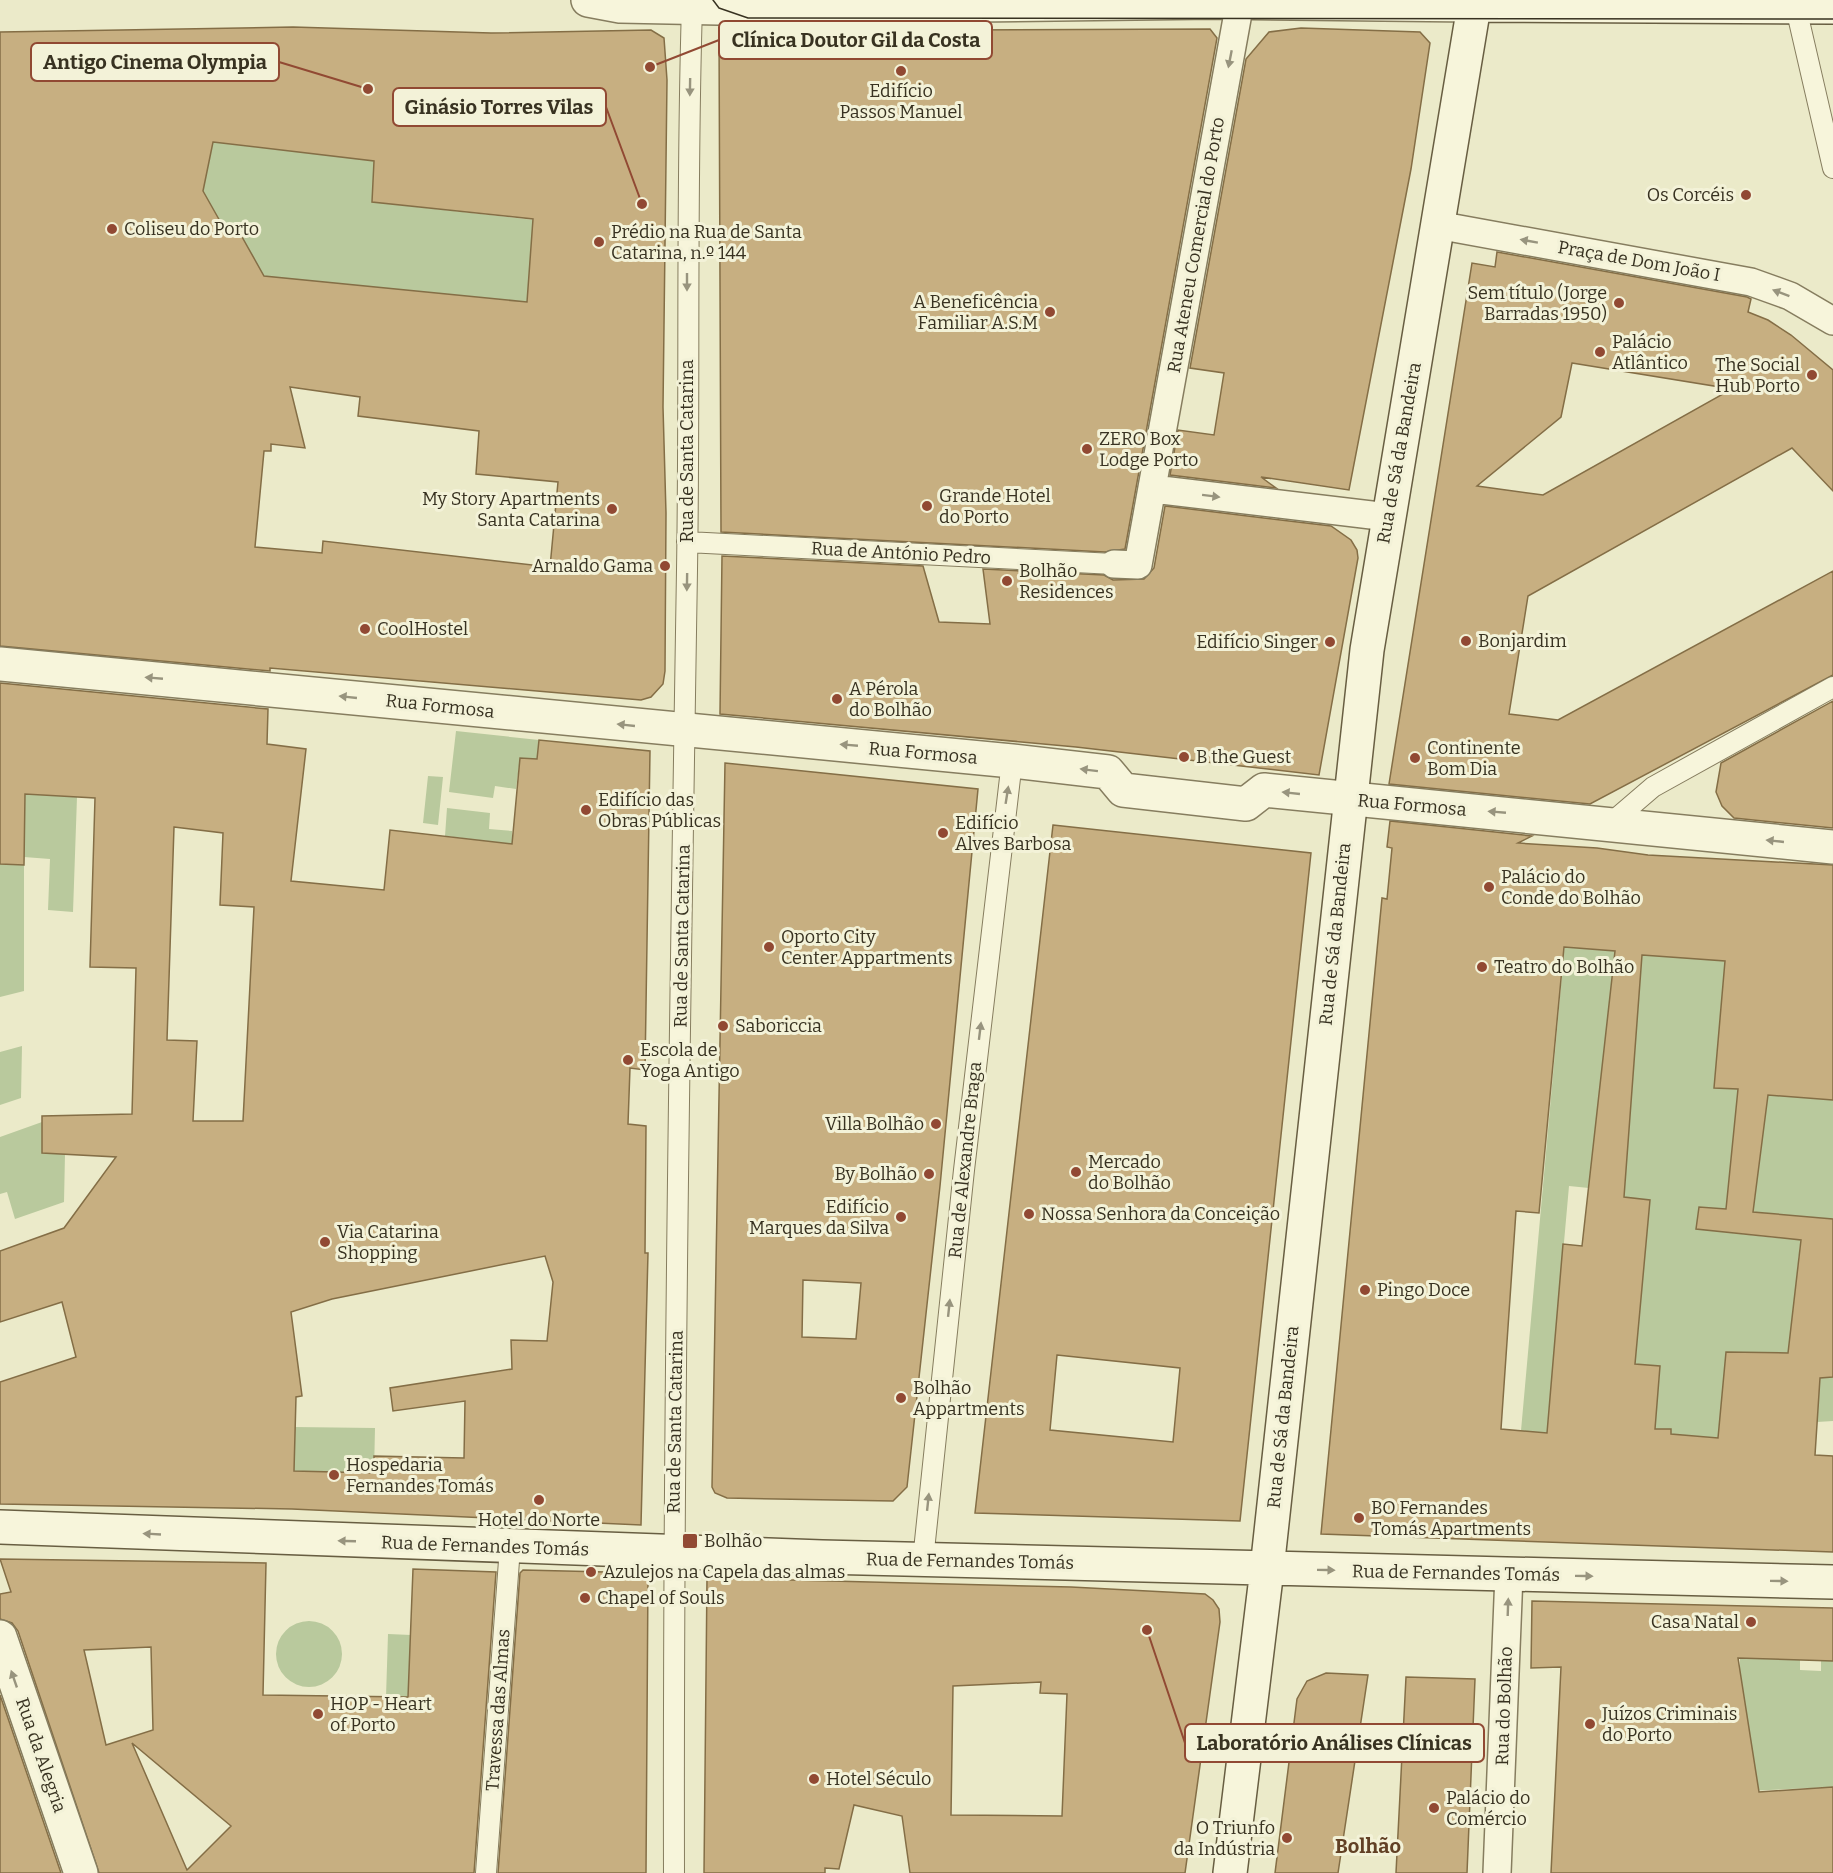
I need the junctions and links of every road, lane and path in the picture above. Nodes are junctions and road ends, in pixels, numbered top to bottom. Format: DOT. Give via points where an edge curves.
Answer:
graph roads {
  1 [pos="588,0"];
  2 [pos="1240,2"];
  3 [pos="1474,3"];
  4 [pos="692,4"];
  5 [pos="1833,7"];
  6 [pos="1796,8"];
  7 [pos="1833,168"];
  8 [pos="1437,225"];
  9 [pos="1833,321"];
  10 [pos="1153,489"];
  11 [pos="1388,518"];
  12 [pos="687,542"];
  13 [pos="1114,564"];
  14 [pos="0,664"];
  15 [pos="1833,687"];
  16 [pos="684,731"];
  17 [pos="1012,761"];
  18 [pos="1349,800"];
  19 [pos="1611,823"];
  20 [pos="1833,847"];
  21 [pos="0,1527"];
  22 [pos="510,1547"];
  23 [pos="673,1551"];
  24 [pos="923,1560"];
  25 [pos="1267,1569"];
  26 [pos="1509,1574"];
  27 [pos="1833,1582"];
  28 [pos="0,1637"];
  29 [pos="81,1873"];
  30 [pos="486,1873"];
  31 [pos="674,1873"];
  32 [pos="1230,1873"];
  33 [pos="1497,1873"];
  1 -- 4 [label="main road" via="621,6"];
  2 -- 3 [label="main road"];
  2 -- 4 [label="main road"];
  2 -- 10 [label="street, Rua Ateneu Comercial do Porto, one-way"];
  3 -- 6 [label="main road"];
  3 -- 8 [label="main road, Rua de Sá da Bandeira"];
  4 -- 12 [label="street, Rua de Santa Catarina, one-way"];
  5 -- 6 [label="main road"];
  6 -- 7 [label="street"];
  9 -- 8 [label="street, Praça de Dom João I, one-way" via="1790,296 1751,282"];
  8 -- 11 [label="main road, Rua de Sá da Bandeira"];
  10 -- 11 [label="street, one-way"];
  10 -- 13 [label="street, Rua Ateneu Comercial do Porto" via="1138,565"];
  11 -- 18 [label="main road, Rua de Sá da Bandeira" via="1366,650"];
  12 -- 13 [label="street, Rua de António Pedro"];
  12 -- 16 [label="street, Rua de Santa Catarina, one-way"];
  16 -- 14 [label="main road, Rua Formosa, one-way"];
  15 -- 19 [label="street" via="1653,787"];
  17 -- 16 [label="main road, Rua Formosa, one-way"];
  16 -- 23 [label="street, Rua de Santa Catarina"];
  18 -- 17 [label="main road, Rua Formosa, one-way" via="1264,790 1246,804 1224,802 1123,790 1108,772"];
  24 -- 17 [label="street, Rua de Alexandre Braga, one-way"];
  19 -- 18 [label="main road, Rua Formosa, one-way"];
  18 -- 25 [label="main road, Rua de Sá da Bandeira"];
  20 -- 19 [label="main road, Rua Formosa, one-way"];
  22 -- 21 [label="main road, Rua de Fernandes Tomás, one-way"];
  22 -- 23 [label="main road, Rua de Fernandes Tomás"];
  22 -- 30 [label="street, Travessa das Almas"];
  23 -- 24 [label="main road, Rua de Fernandes Tomás"];
  23 -- 31 [label="street, Rua de Santa Catarina"];
  24 -- 25 [label="main road, Rua de Fernandes Tomás"];
  25 -- 26 [label="main road, Rua de Fernandes Tomás, one-way"];
  25 -- 32 [label="main road, Rua de Sá da Bandeira"];
  26 -- 27 [label="main road, Rua de Fernandes Tomás, one-way"];
  33 -- 26 [label="street, Rua do Bolhão, one-way"];
  29 -- 28 [label="main road, Rua da Alegria, one-way"];
}
